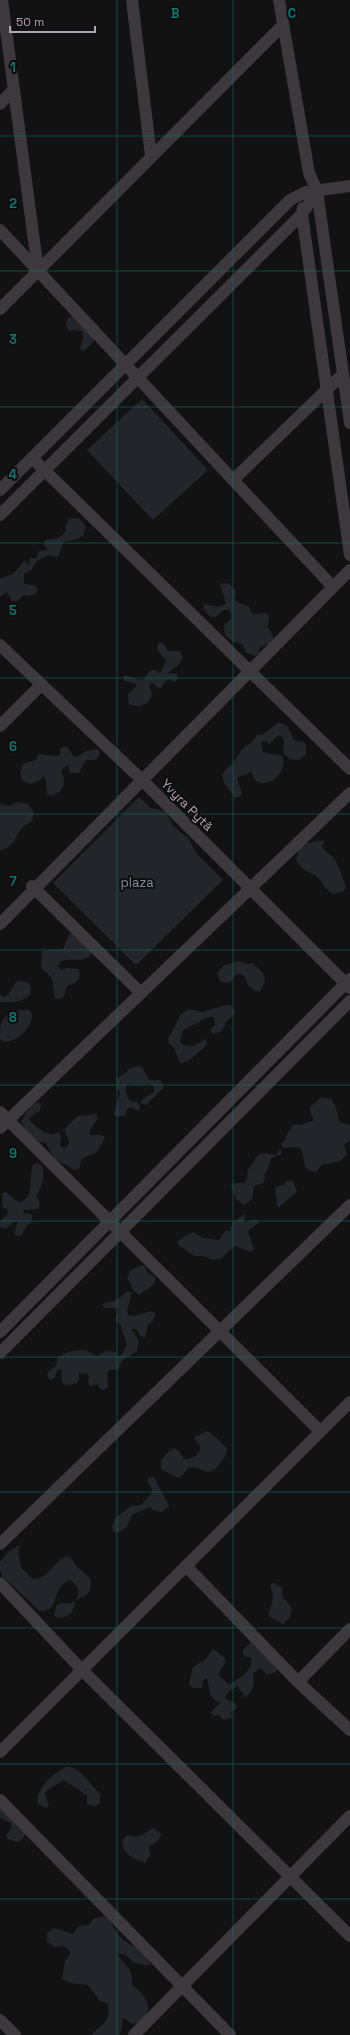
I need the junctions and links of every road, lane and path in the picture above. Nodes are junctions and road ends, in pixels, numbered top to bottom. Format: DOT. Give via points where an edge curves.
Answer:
graph roads {
  1 [pos="2,0"];
  2 [pos="132,0"];
  3 [pos="279,0"];
  4 [pos="283,25"];
  5 [pos="14,89"];
  6 [pos="0,104"];
  7 [pos="151,156"];
  8 [pos="350,186"];
  9 [pos="311,192"];
  10 [pos="302,214"];
  11 [pos="0,230"];
  12 [pos="38,271"];
  13 [pos="0,309"];
  14 [pos="126,365"];
  15 [pos="343,374"];
  16 [pos="137,377"];
  17 [pos="326,390"];
  18 [pos="350,423"];
  19 [pos="32,458"];
  20 [pos="45,470"];
  21 [pos="233,480"];
  22 [pos="0,490"];
  23 [pos="0,515"];
  24 [pos="350,555"];
  25 [pos="350,570"];
  26 [pos="333,587"];
  27 [pos="0,645"];
  28 [pos="250,671"];
  29 [pos="42,685"];
  30 [pos="0,726"];
  31 [pos="350,769"];
  32 [pos="142,780"];
  33 [pos="350,793"];
  34 [pos="34,887"];
  35 [pos="251,888"];
  36 [pos="0,924"];
  37 [pos="349,983"];
  38 [pos="141,993"];
  39 [pos="350,1001"];
  40 [pos="3,1120"];
  41 [pos="350,1205"];
  42 [pos="111,1222"];
  43 [pos="120,1233"];
  44 [pos="220,1331"];
  45 [pos="0,1332"];
  46 [pos="0,1353"];
  47 [pos="350,1402"];
  48 [pos="320,1432"];
  49 [pos="0,1544"];
  50 [pos="186,1566"];
  51 [pos="0,1583"];
  52 [pos="350,1629"];
  53 [pos="82,1670"];
  54 [pos="298,1682"];
  55 [pos="350,1730"];
  56 [pos="0,1752"];
  57 [pos="0,1800"];
  58 [pos="350,1816"];
  59 [pos="290,1876"];
  60 [pos="350,1936"];
  61 [pos="182,1986"];
  62 [pos="0,2020"];
  63 [pos="15,2035"];
  64 [pos="134,2035"];
  65 [pos="230,2035"];
  1 -- 5 [label="street"];
  2 -- 7 [label="street"];
  3 -- 4 [label="street"];
  4 -- 7 [label="street"];
  4 -- 9 [label="street"];
  5 -- 6 [label="street"];
  5 -- 12 [label="street"];
  7 -- 12 [label="street"];
  8 -- 9 [label="street"];
  9 -- 10 [label="street"];
  9 -- 14 [label="street" via="290,200"];
  9 -- 15 [label="street"];
  10 -- 16 [label="street"];
  10 -- 17 [label="street"];
  11 -- 12 [label="street"];
  12 -- 13 [label="street"];
  12 -- 14 [label="street"];
  14 -- 16 [label="street"];
  14 -- 19 [label="street"];
  15 -- 17 [label="street"];
  15 -- 18 [label="street"];
  16 -- 20 [label="street"];
  16 -- 21 [label="street"];
  17 -- 21 [label="street"];
  17 -- 24 [label="street"];
  19 -- 20 [label="street"];
  19 -- 22 [label="street"];
  20 -- 23 [label="street"];
  20 -- 28 [label="street"];
  21 -- 26 [label="street"];
  25 -- 26 [label="street"];
  26 -- 28 [label="street"];
  27 -- 29 [label="street, Yvyra Pytã"];
  28 -- 31 [label="street"];
  28 -- 32 [label="street"];
  29 -- 30 [label="street"];
  29 -- 32 [label="street, Yvyra Pytã"];
  32 -- 34 [label="street"];
  32 -- 35 [label="street, Yvyra Pytã"];
  33 -- 35 [label="street"];
  34 -- 36 [label="street"];
  34 -- 38 [label="street"];
  35 -- 37 [label="street, Yvyra Pytã"];
  35 -- 38 [label="street"];
  37 -- 42 [label="street"];
  38 -- 40 [label="street"];
  39 -- 43 [label="street"];
  40 -- 42 [label="street"];
  41 -- 44 [label="street"];
  42 -- 43 [label="street"];
  42 -- 45 [label="street"];
  43 -- 44 [label="street"];
  43 -- 46 [label="street"];
  44 -- 48 [label="street"];
  44 -- 49 [label="street"];
  47 -- 48 [label="street"];
  48 -- 50 [label="street"];
  50 -- 53 [label="street"];
  50 -- 54 [label="street"];
  51 -- 53 [label="street"];
  52 -- 54 [label="street"];
  53 -- 56 [label="street"];
  53 -- 59 [label="street"];
  54 -- 55 [label="street"];
  57 -- 61 [label="street"];
  58 -- 59 [label="street"];
  59 -- 60 [label="street"];
  59 -- 61 [label="street"];
  61 -- 64 [label="street"];
  61 -- 65 [label="street"];
  62 -- 63 [label="street"];
}
